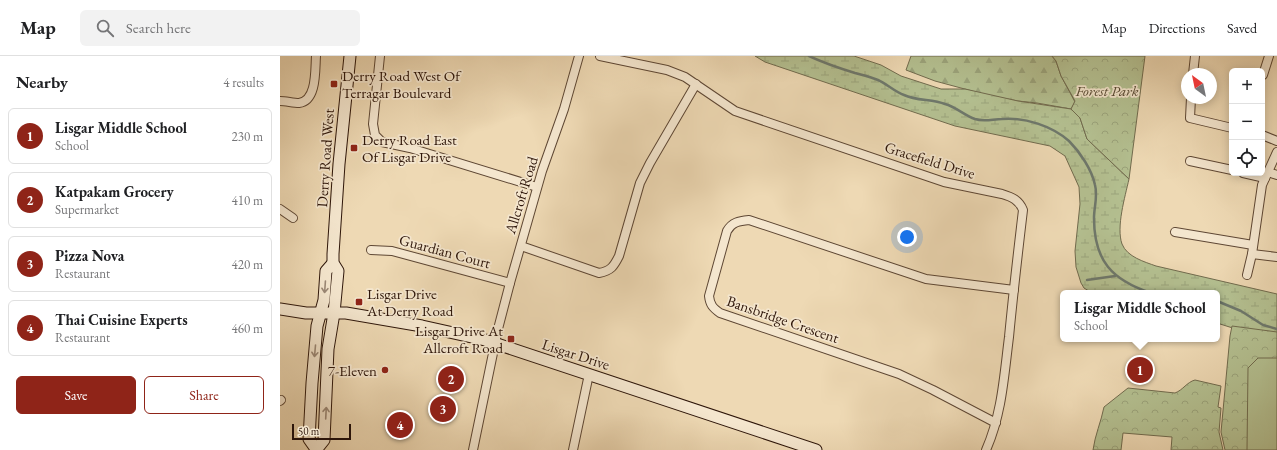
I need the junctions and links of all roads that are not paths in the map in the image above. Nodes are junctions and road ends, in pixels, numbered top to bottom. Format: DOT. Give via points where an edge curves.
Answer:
graph roads {
  1 [pos="316,56"];
  2 [pos="350,56"];
  3 [pos="380,56"];
  4 [pos="578,56"];
  5 [pos="600,56"];
  6 [pos="1195,56"];
  7 [pos="1269,56"];
  8 [pos="1194,68"];
  9 [pos="1265,69"];
  10 [pos="696,84"];
  11 [pos="280,101"];
  12 [pos="1191,104"];
  13 [pos="1229,127"];
  14 [pos="1265,136"];
  15 [pos="1277,141"];
  16 [pos="1277,152"];
  17 [pos="1190,161"];
  18 [pos="1229,169"];
  19 [pos="1266,175"];
  20 [pos="1277,175"];
  21 [pos="537,187"];
  22 [pos="280,209"];
  23 [pos="293,218"];
  24 [pos="1175,232"];
  25 [pos="1253,245"];
  26 [pos="520,246"];
  27 [pos="371,250"];
  28 [pos="1252,254"];
  29 [pos="1277,257"];
  30 [pos="333,263"];
  31 [pos="1247,275"];
  32 [pos="510,283"];
  33 [pos="1014,290"];
  34 [pos="280,309"];
  35 [pos="321,313"];
  36 [pos="334,313"];
  37 [pos="496,343"];
  38 [pos="589,374"];
  39 [pos="996,423"];
  40 [pos="316,450"];
  41 [pos="473,450"];
  42 [pos="573,450"];
  43 [pos="816,450"];
  44 [pos="986,450"];
  1 -- 11 [label="street" via="313,91 308,99 300,103"];
  2 -- 30 [label="main road, Derry Road West" via="338,164"];
  3 -- 21 [label="street" via="373,130 378,139"];
  4 -- 21 [label="street, Allcroft Road" via="564,109"];
  5 -- 10 [label="street, Gracefield Drive" via="666,70"];
  6 -- 8 [label="street"];
  7 -- 9 [label="street"];
  10 -- 26 [label="street" via="640,183 614,266 599,273"];
  10 -- 33 [label="street, Gracefield Drive" via="735,111 944,182 1015,199 1023,210"];
  12 -- 13 [label="street" via="1190,118"];
  14 -- 15 [label="street"];
  16 -- 19 [label="street"];
  17 -- 18 [label="street"];
  19 -- 20 [label="street"];
  19 -- 25 [label="street" via="1262,185"];
  21 -- 26 [label="street, Allcroft Road"];
  22 -- 23 [label="street"];
  24 -- 25 [label="street"];
  25 -- 28 [label="street"];
  26 -- 32 [label="street, Allcroft Road"];
  27 -- 32 [label="street, Guardian Court" via="392,251"];
  28 -- 29 [label="street"];
  28 -- 31 [label="street"];
  30 -- 35 [label="main road, Derry Road West, one-way" via="326,271"];
  30 -- 36 [label="main road, Derry Road West" via="338,271"];
  32 -- 37 [label="street, Allcroft Road"];
  33 -- 39 [label="street, Gracefield Drive" via="1001,402"];
  33 -- 39 [label="street, Bansbridge Crescent" via="926,279 749,220 730,225 709,296 709,302 720,313 894,372"];
  34 -- 35 [label="main road, Lisgar Drive"];
  35 -- 36 [label="main road, Lisgar Drive"];
  35 -- 40 [label="main road, Derry Road West, one-way" via="317,326 309,439"];
  36 -- 37 [label="main road, Lisgar Drive" via="406,323"];
  40 -- 36 [label="main road, Derry Road West, one-way" via="324,440 328,349"];
  37 -- 38 [label="main road, Lisgar Drive"];
  37 -- 41 [label="street, Allcroft Road"];
  38 -- 42 [label="street"];
  38 -- 43 [label="main road, Lisgar Drive"];
  39 -- 44 [label="street, Gracefield Drive"];
}
